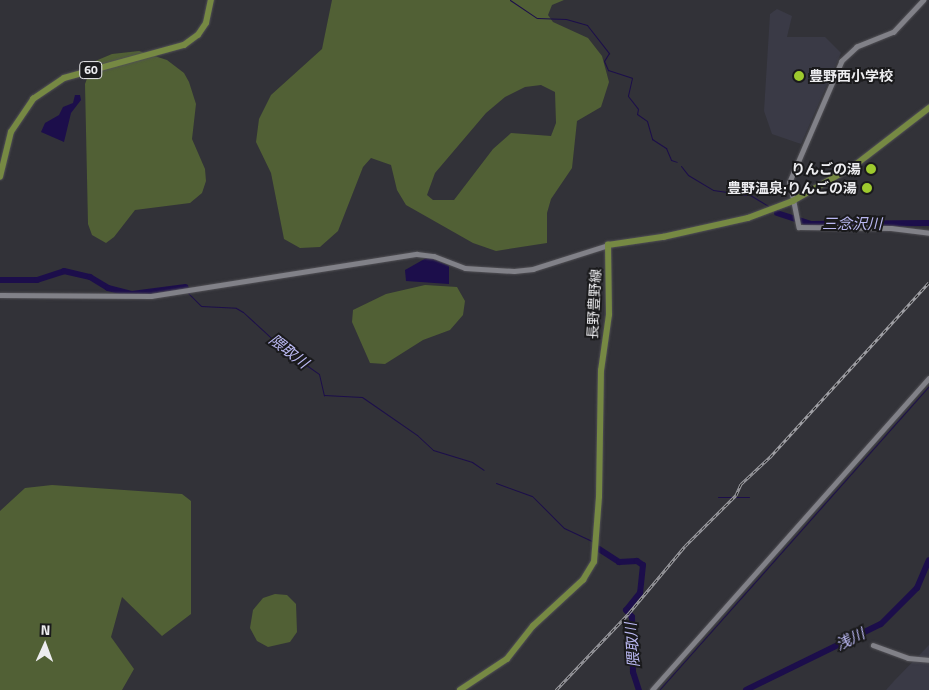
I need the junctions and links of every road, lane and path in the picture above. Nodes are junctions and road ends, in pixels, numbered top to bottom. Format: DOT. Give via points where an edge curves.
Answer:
graph roads {
  1 [pos="211,0"];
  2 [pos="924,0"];
  3 [pos="929,108"];
  4 [pos="0,177"];
  5 [pos="793,201"];
  6 [pos="929,233"];
  7 [pos="608,245"];
  8 [pos="0,295"];
  9 [pos="929,378"];
  10 [pos="873,645"];
  11 [pos="929,660"];
  12 [pos="460,690"];
  13 [pos="652,690"];
  1 -- 4 [label="main road, 60" via="206,23 198,35 184,45 64,78 33,99 11,132"];
  2 -- 5 [label="street" via="894,32 857,47 842,61 792,175"];
  3 -- 5 [label="main road" via="854,166"];
  5 -- 6 [label="street" via="799,227 891,228"];
  5 -- 7 [label="main road" via="740,220"];
  7 -- 8 [label="street" via="533,269 514,271 471,269 434,256 417,254 150,296"];
  7 -- 12 [label="main road, 長野豊野線" via="609,315 601,371 600,497 594,562 583,580 533,626 507,659"];
  9 -- 13 [label="street"];
  10 -- 11 [label="street" via="908,658"];
}
